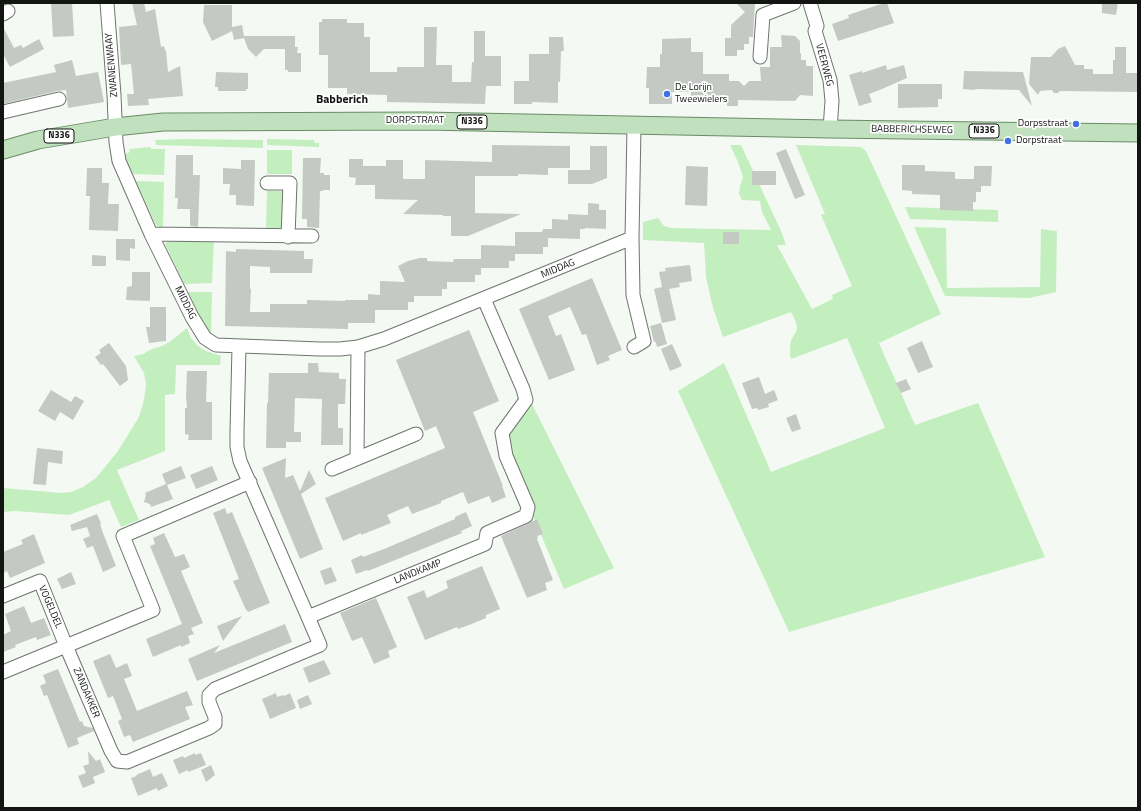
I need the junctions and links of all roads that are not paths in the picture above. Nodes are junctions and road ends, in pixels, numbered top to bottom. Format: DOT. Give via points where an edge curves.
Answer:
graph roads {
  1 [pos="107,3"];
  2 [pos="794,3"];
  3 [pos="810,3"];
  4 [pos="760,57"];
  5 [pos="59,99"];
  6 [pos="3,112"];
  7 [pos="634,126"];
  8 [pos="115,127"];
  9 [pos="830,129"];
  10 [pos="1138,133"];
  11 [pos="3,150"];
  12 [pos="267,183"];
  13 [pos="151,234"];
  14 [pos="312,236"];
  15 [pos="288,237"];
  16 [pos="632,238"];
  17 [pos="484,299"];
  18 [pos="239,347"];
  19 [pos="358,347"];
  20 [pos="634,347"];
  21 [pos="416,434"];
  22 [pos="357,458"];
  23 [pos="332,469"];
  24 [pos="250,482"];
  25 [pos="3,596"];
  26 [pos="308,617"];
  27 [pos="66,646"];
  28 [pos="3,672"];
  1 -- 8 [label="street, ZWANENWAAY"];
  2 -- 4 [label="street" via="763,15"];
  3 -- 9 [label="street, VEERWEG" via="817,26 815,31 830,80"];
  5 -- 6 [label="street"];
  7 -- 8 [label="main road, DORPSTRAAT / N336" via="392,121 163,122"];
  7 -- 9 [label="main road, DORPSTRAAT / N336"];
  7 -- 16 [label="street"];
  8 -- 11 [label="main road, DORPSTRAAT / N336" via="38,140"];
  8 -- 13 [label="street, MIDDAG" via="119,161"];
  9 -- 10 [label="main road, BABBERICHSEWEG / N336"];
  12 -- 15 [label="street" via="290,183"];
  13 -- 15 [label="street"];
  13 -- 18 [label="street, MIDDAG" via="205,338 216,345"];
  14 -- 15 [label="street"];
  16 -- 17 [label="street, MIDDAG"];
  16 -- 20 [label="street" via="633,295 644,341"];
  17 -- 19 [label="street, MIDDAG"];
  17 -- 26 [label="street, LANDKAMP" via="526,400 502,433 506,456 528,507 526,516 487,533 485,544"];
  18 -- 19 [label="street, MIDDAG"];
  18 -- 24 [label="street" via="237,447 240,461"];
  19 -- 22 [label="street"];
  21 -- 22 [label="street"];
  22 -- 23 [label="street"];
  24 -- 26 [label="street"];
  24 -- 27 [label="street" via="123,536 153,610"];
  25 -- 27 [label="street, VOGELDEL" via="40,581"];
  26 -- 27 [label="street, ZANDAKKER" via="320,645 215,689 209,695 209,702 215,724 127,762 117,761 111,752"];
  27 -- 28 [label="street"];
}
